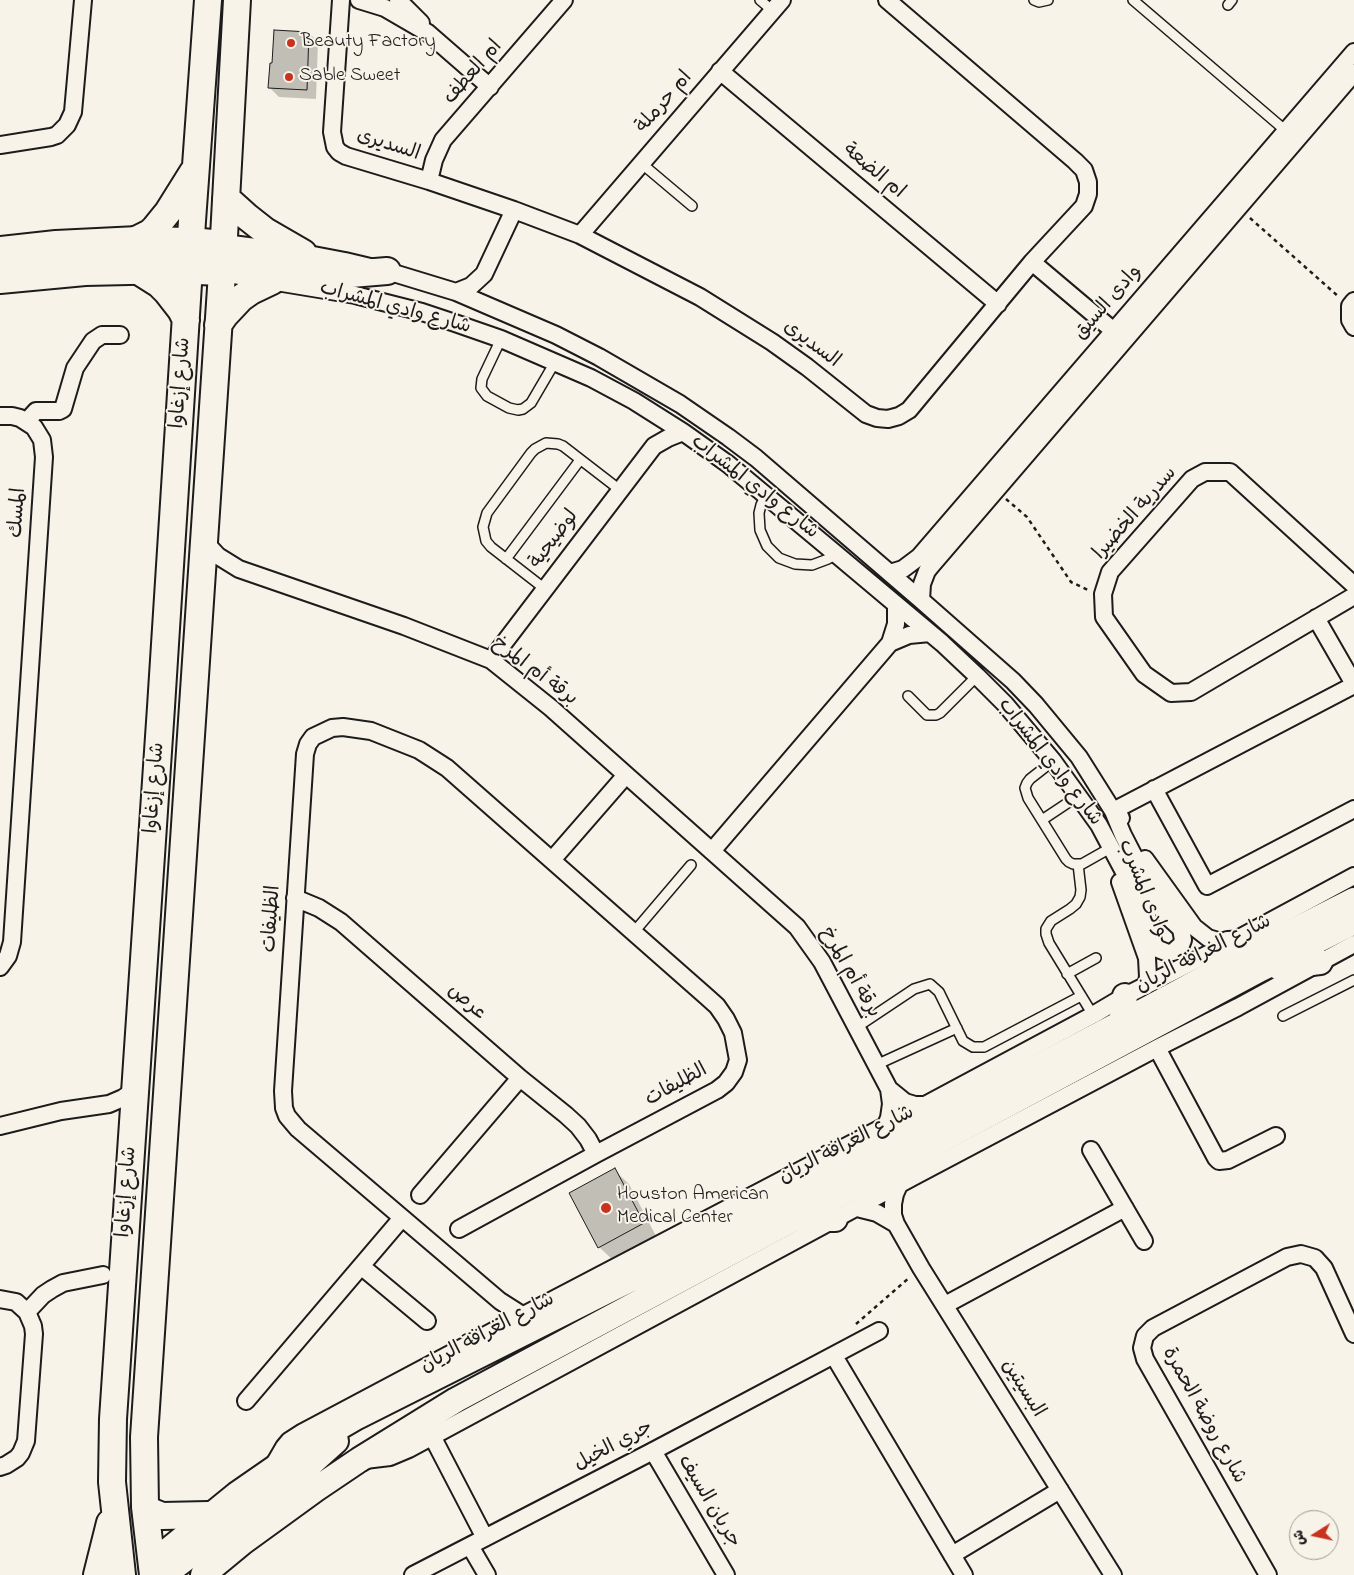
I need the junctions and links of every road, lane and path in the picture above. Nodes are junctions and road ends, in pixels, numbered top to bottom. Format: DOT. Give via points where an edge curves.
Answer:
graph roads {
  1 [pos="83,0"];
  2 [pos="237,0"];
  3 [pos="341,0"];
  4 [pos="359,0"];
  5 [pos="398,0"];
  6 [pos="564,0"];
  7 [pos="760,0"];
  8 [pos="887,0"];
  9 [pos="1034,0"];
  10 [pos="1048,0"];
  11 [pos="1133,0"];
  12 [pos="208,2"];
  13 [pos="777,6"];
  14 [pos="428,34"];
  15 [pos="1354,52"];
  16 [pos="720,71"];
  17 [pos="1354,73"];
  18 [pos="490,87"];
  19 [pos="1303,122"];
  20 [pos="1286,131"];
  21 [pos="0,145"];
  22 [pos="641,163"];
  23 [pos="195,170"];
  24 [pos="429,181"];
  25 [pos="226,198"];
  26 [pos="692,206"];
  27 [pos="1238,208"];
  28 [pos="514,210"];
  29 [pos="580,234"];
  30 [pos="138,239"];
  31 [pos="0,249"];
  32 [pos="303,253"];
  33 [pos="206,257"];
  34 [pos="1032,262"];
  35 [pos="0,266"];
  36 [pos="387,271"];
  37 [pos="140,272"];
  38 [pos="484,274"];
  39 [pos="0,281"];
  40 [pos="272,281"];
  41 [pos="456,292"];
  42 [pos="1352,303"];
  43 [pos="998,304"];
  44 [pos="496,308"];
  45 [pos="186,320"];
  46 [pos="218,325"];
  47 [pos="1354,327"];
  48 [pos="120,335"];
  49 [pos="1119,335"];
  50 [pos="501,339"];
  51 [pos="555,362"];
  52 [pos="655,414"];
  53 [pos="0,416"];
  54 [pos="27,421"];
  55 [pos="683,432"];
  56 [pos="654,446"];
  57 [pos="580,460"];
  58 [pos="620,490"];
  59 [pos="996,490"];
  60 [pos="766,495"];
  61 [pos="204,540"];
  62 [pos="836,554"];
  63 [pos="506,560"];
  64 [pos="239,569"];
  65 [pos="890,573"];
  66 [pos="201,582"];
  67 [pos="1354,585"];
  68 [pos="545,589"];
  69 [pos="1102,594"];
  70 [pos="1354,596"];
  71 [pos="921,600"];
  72 [pos="896,605"];
  73 [pos="1316,618"];
  74 [pos="930,633"];
  75 [pos="890,643"];
  76 [pos="196,655"];
  77 [pos="490,660"];
  78 [pos="978,676"];
  79 [pos="1354,685"];
  80 [pos="908,696"];
  81 [pos="1053,761"];
  82 [pos="626,775"];
  83 [pos="1154,789"];
  84 [pos="1082,803"];
  85 [pos="1354,810"];
  86 [pos="1114,811"];
  87 [pos="1042,820"];
  88 [pos="712,850"];
  89 [pos="1105,851"];
  90 [pos="552,860"];
  91 [pos="1078,864"];
  92 [pos="691,865"];
  93 [pos="1354,876"];
  94 [pos="296,898"];
  95 [pos="1354,900"];
  96 [pos="1354,922"];
  97 [pos="634,932"];
  98 [pos="1272,942"];
  99 [pos="1228,944"];
  100 [pos="1354,944"];
  101 [pos="1329,957"];
  102 [pos="1354,957"];
  103 [pos="1096,958"];
  104 [pos="0,967"];
  105 [pos="1261,968"];
  106 [pos="1067,974"];
  107 [pos="1354,980"];
  108 [pos="1146,986"];
  109 [pos="1081,996"];
  110 [pos="1125,996"];
  111 [pos="1093,1015"];
  112 [pos="1283,1016"];
  113 [pos="1121,1023"];
  114 [pos="856,1026"];
  115 [pos="957,1028"];
  116 [pos="1158,1048"];
  117 [pos="876,1065"];
  118 [pos="520,1078"];
  119 [pos="889,1089"];
  120 [pos="135,1090"];
  121 [pos="101,1105"];
  122 [pos="925,1105"];
  123 [pos="0,1126"];
  124 [pos="132,1126"];
  125 [pos="886,1126"];
  126 [pos="1276,1136"];
  127 [pos="937,1143"];
  128 [pos="1090,1150"];
  129 [pos="596,1154"];
  130 [pos="906,1181"];
  131 [pos="420,1195"];
  132 [pos="857,1208"];
  133 [pos="1125,1208"];
  134 [pos="402,1218"];
  135 [pos="835,1218"];
  136 [pos="795,1219"];
  137 [pos="126,1220"];
  138 [pos="896,1224"];
  139 [pos="459,1229"];
  140 [pos="674,1236"];
  141 [pos="1144,1241"];
  142 [pos="667,1261"];
  143 [pos="361,1266"];
  144 [pos="921,1268"];
  145 [pos="103,1274"];
  146 [pos="493,1295"];
  147 [pos="0,1298"];
  148 [pos="944,1305"];
  149 [pos="27,1312"];
  150 [pos="522,1315"];
  151 [pos="427,1321"];
  152 [pos="495,1330"];
  153 [pos="851,1330"];
  154 [pos="879,1331"];
  155 [pos="1354,1334"];
  156 [pos="834,1356"];
  157 [pos="246,1401"];
  158 [pos="356,1417"];
  159 [pos="432,1436"];
  160 [pos="653,1451"];
  161 [pos="359,1460"];
  162 [pos="0,1467"];
  163 [pos="272,1469"];
  164 [pos="1060,1490"];
  165 [pos="145,1507"];
  166 [pos="114,1508"];
  167 [pos="209,1515"];
  168 [pos="486,1538"];
  169 [pos="470,1546"];
  170 [pos="952,1555"];
  171 [pos="144,1573"];
  172 [pos="97,1575"];
  173 [pos="203,1575"];
  174 [pos="413,1575"];
  175 [pos="487,1575"];
  176 [pos="726,1575"];
  177 [pos="964,1575"];
  178 [pos="1114,1575"];
  179 [pos="1268,1575"];
  1 -- 21 [label="street" via="72,112 67,125 51,137"];
  2 -- 25 [label="main road, شارع إزغاوا"];
  3 -- 24 [label="street, السديرى" via="332,132 335,146 346,156"];
  4 -- 14 [label="street" via="386,8"];
  5 -- 14 [label="street"];
  6 -- 18 [label="street, ام العطف"];
  7 -- 13 [label="lane"];
  8 -- 34 [label="street, السديرى" via="1084,170 1088,194 1084,206"];
  9 -- 10 [label="lane"];
  11 -- 20 [label="lane"];
  12 -- 23 [label="main road, شارع إزغاوا"];
  12 -- 33 [label="main road" via="217,74"];
  13 -- 16 [label="street, ام حرملة"];
  14 -- 18 [label="street"];
  15 -- 19 [label="street, وادى السيق"];
  16 -- 22 [label="street, ام حرملة"];
  16 -- 43 [label="street, ام الضعة"];
  17 -- 19 [label="street, وادى السيق"];
  18 -- 24 [label="street, ام العطف" via="444,140 434,160"];
  19 -- 20 [label="street, وادى السيق"];
  19 -- 27 [label="street, وادى السيق"];
  20 -- 49 [label="street, وادى السيق"];
  22 -- 26 [label="lane"];
  22 -- 29 [label="street, ام حرملة"];
  23 -- 30 [label="main road" via="155,228"];
  23 -- 33 [label="main road, شارع إزغاوا"];
  24 -- 28 [label="street, السديرى"];
  25 -- 32 [label="main road" via="265,231"];
  25 -- 33 [label="main road, شارع إزغاوا"];
  27 -- 42 [label="path"];
  27 -- 49 [label="street, وادى السيق"];
  28 -- 29 [label="street, السديرى"];
  28 -- 38 [label="street"];
  29 -- 43 [label="street, السديرى" via="737,319 807,367 866,414 877,418 899,416 908,410"];
  30 -- 31 [label="main road, شارع وادي المشراب"];
  30 -- 33 [label="main road, شارع وادي المشراب"];
  32 -- 33 [label="street, شارع وادي المشراب"];
  32 -- 36 [label="street, شارع وادي المشراب"];
  33 -- 35 [label="main road" via="71,257"];
  33 -- 36 [label="main road" via="333,273"];
  33 -- 37 [label="main road, شارع وادي المشراب"];
  33 -- 40 [label="street, شارع وادي المشراب"];
  33 -- 45 [label="main road, شارع إزغاوا"];
  33 -- 46 [label="main road, شارع إزغاوا"];
  33 -- 76 [label="main road" via="187,555"];
  34 -- 43 [label="street, السديرى"];
  34 -- 49 [label="street"];
  36 -- 41 [label="street, شارع وادي المشراب"];
  37 -- 39 [label="main road, شارع وادي المشراب" via="85,273"];
  37 -- 45 [label="main road" via="167,292"];
  38 -- 41 [label="street" via="471,286"];
  38 -- 44 [label="street" via="488,293"];
  40 -- 46 [label="main road" via="241,298"];
  40 -- 50 [label="street, شارع وادي المشراب" via="389,303"];
  41 -- 44 [label="street, شارع وادي المشراب"];
  42 -- 47 [label="street" via="1350,320"];
  44 -- 65 [label="street, شارع وادي المشراب" via="599,357 680,404 756,458"];
  45 -- 120 [label="main road, شارع إزغاوا"];
  46 -- 61 [label="main road, شارع إزغاوا"];
  48 -- 54 [label="street" via="102,335 93,341 75,368 63,409 36,411"];
  49 -- 59 [label="street, وادى السيق"];
  49 -- 65 [label="street, وادى السيق" via="919,557 903,569"];
  50 -- 51 [label="street, شارع وادي المشراب"];
  50 -- 51 [label="lane" via="481,388 487,396 509,408 523,409 531,403"];
  51 -- 52 [label="street, شارع وادي المشراب"];
  52 -- 55 [label="street, شارع وادي المشراب"];
  52 -- 56 [label="street"];
  53 -- 54 [label="street"];
  54 -- 104 [label="street, المسك" via="39,433 44,457 12,942"];
  55 -- 56 [label="street, لوضيحية"];
  55 -- 60 [label="street, شارع وادي المشراب"];
  56 -- 58 [label="street, لوضيحية"];
  57 -- 58 [label="lane"];
  57 -- 63 [label="lane"];
  57 -- 63 [label="lane" via="563,446 546,443 535,449 520,468 484,520 486,541"];
  58 -- 68 [label="street, لوضيحية"];
  59 -- 69 [label="path" via="1027,518 1071,582"];
  59 -- 71 [label="street, وادى السيق" via="927,571"];
  60 -- 62 [label="street, شارع وادي المشراب"];
  60 -- 62 [label="lane" via="759,513 760,530 767,546 779,558 795,564 812,565"];
  61 -- 64 [label="street, برقة أم المرخ" via="218,556"];
  61 -- 66 [label="main road, شارع إزغاوا"];
  62 -- 72 [label="street, شارع وادي المشراب"];
  63 -- 68 [label="lane"];
  64 -- 66 [label="street, برقة أم المرخ" via="221,569"];
  64 -- 77 [label="street, برقة أم المرخ" via="404,626"];
  65 -- 71 [label="street, شارع وادي المشراب"];
  66 -- 76 [label="main road, شارع إزغاوا"];
  67 -- 69 [label="street, سدرية الخضيرا" via="1230,472 1205,472 1192,479 1110,572"];
  68 -- 77 [label="street, لوضيحية"];
  69 -- 73 [label="street, سدرية الخضيرا" via="1104,617 1144,674 1171,693 1191,692"];
  70 -- 73 [label="street, سدرية الخضيرا"];
  71 -- 86 [label="street, شارع وادي المشراب" via="1036,705 1079,757"];
  72 -- 74 [label="street, شارع وادي المشراب"];
  72 -- 75 [label="street" via="896,624"];
  73 -- 79 [label="street"];
  74 -- 75 [label="street" via="909,635"];
  74 -- 78 [label="street, شارع وادي المشراب"];
  75 -- 88 [label="street"];
  76 -- 165 [label="main road, شارع إزغاوا" via="144,1437"];
  77 -- 82 [label="street, برقة أم المرخ"];
  78 -- 80 [label="lane" via="936,715 927,715"];
  78 -- 81 [label="street, شارع وادي المشراب"];
  79 -- 83 [label="street"];
  81 -- 84 [label="street, شارع وادي المشراب"];
  81 -- 87 [label="lane" via="1030,779 1025,788"];
  82 -- 88 [label="street, برقة أم المرخ"];
  82 -- 90 [label="street"];
  83 -- 85 [label="street" via="1207,886"];
  83 -- 86 [label="street"];
  84 -- 86 [label="street, شارع وادي المشراب" via="1106,837 1146,915 1154,945 1162,952 1173,952 1183,940 1181,929 1160,907 1116,822"];
  84 -- 87 [label="lane"];
  84 -- 89 [label="street, وادى المشرب"];
  86 -- 99 [label="street, شارع وادي المشراب" via="1194,926 1208,938"];
  87 -- 91 [label="lane" via="1066,858"];
  88 -- 114 [label="street, برقة أم المرخ" via="797,927 822,962"];
  89 -- 91 [label="lane"];
  89 -- 108 [label="street, وادى المشرب" via="1147,958"];
  90 -- 94 [label="street, الظليفات" via="447,768 420,750 371,731 332,728 313,737 305,754"];
  90 -- 97 [label="street, الظليفات"];
  91 -- 106 [label="lane" via="1080,897 1046,929 1047,939"];
  92 -- 97 [label="lane"];
  93 -- 99 [label="street, شارع الغرافة الريان"];
  94 -- 118 [label="street, عرص" via="341,922"];
  94 -- 134 [label="street, الظليفات" via="284,1108 298,1130"];
  95 -- 98 [label="main road, شارع الغرافة الريان"];
  96 -- 105 [label="main road, شارع الغرافة الريان"];
  97 -- 129 [label="street, الظليفات" via="717,1006 733,1034 738,1060 734,1072 717,1090"];
  98 -- 99 [label="main road"];
  98 -- 113 [label="main road, شارع الغرافة الريان"];
  99 -- 108 [label="street, شارع الغرافة الريان"];
  100 -- 101 [label="street, شارع الغرافة الريان"];
  101 -- 102 [label="street"];
  101 -- 105 [label="main road"];
  101 -- 116 [label="street, شارع الغرافة الريان"];
  103 -- 106 [label="lane"];
  105 -- 127 [label="main road, شارع الغرافة الريان"];
  106 -- 109 [label="lane"];
  107 -- 112 [label="lane"];
  108 -- 110 [label="street, شارع الغرافة الريان"];
  109 -- 111 [label="lane"];
  109 -- 115 [label="lane" via="984,1047 968,1045"];
  110 -- 111 [label="street, شارع الغرافة الريان"];
  110 -- 113 [label="main road"];
  111 -- 122 [label="street, شارع الغرافة الريان"];
  113 -- 142 [label="main road, شارع الغرافة الريان"];
  114 -- 115 [label="lane" via="914,988 930,984 939,992"];
  114 -- 117 [label="street, برقة أم المرخ"];
  115 -- 117 [label="lane"];
  116 -- 126 [label="street" via="1219,1161 1228,1160"];
  116 -- 130 [label="street, شارع الغرافة الريان"];
  117 -- 119 [label="street, برقة أم المرخ"];
  118 -- 129 [label="street, عرص" via="578,1126"];
  118 -- 131 [label="street"];
  119 -- 122 [label="street, برقة أم المرخ" via="905,1102"];
  119 -- 125 [label="street, برقة أم المرخ" via="891,1104"];
  120 -- 121 [label="street"];
  120 -- 124 [label="main road, شارع إزغاوا"];
  121 -- 123 [label="street"];
  121 -- 124 [label="street" via="119,1112"];
  122 -- 125 [label="street, شارع الغرافة الريان"];
  124 -- 137 [label="main road, شارع إزغاوا"];
  125 -- 140 [label="street, شارع الغرافة الريان"];
  127 -- 130 [label="main road"];
  127 -- 136 [label="main road, شارع الغرافة الريان"];
  128 -- 133 [label="street"];
  129 -- 139 [label="street, الظليفات"];
  130 -- 132 [label="street, شارع الغرافة الريان"];
  130 -- 138 [label="street, البسيتين" via="895,1194 893,1215"];
  132 -- 135 [label="street, شارع الغرافة الريان"];
  132 -- 138 [label="street"];
  133 -- 141 [label="street"];
  133 -- 148 [label="street"];
  134 -- 143 [label="street"];
  134 -- 146 [label="street, الظليفات"];
  135 -- 136 [label="main road"];
  135 -- 159 [label="street, شارع الغرافة الريان"];
  136 -- 161 [label="main road, شارع الغرافة الريان" via="456,1400"];
  137 -- 166 [label="main road, شارع إزغاوا" via="113,1419"];
  137 -- 171 [label="main road" via="138,1276 128,1463 131,1519"];
  138 -- 144 [label="street, البسيتين"];
  140 -- 142 [label="main road"];
  140 -- 150 [label="street, شارع الغرافة الريان"];
  142 -- 158 [label="main road, شارع الغرافة الريان"];
  143 -- 151 [label="street"];
  143 -- 157 [label="street"];
  144 -- 148 [label="street, البسيتين"];
  144 -- 153 [label="path"];
  145 -- 149 [label="street" via="52,1288"];
  146 -- 150 [label="street, الظليفات"];
  146 -- 152 [label="street"];
  147 -- 149 [label="street" via="16,1302"];
  148 -- 164 [label="street, البسيتين"];
  149 -- 162 [label="street" via="34,1334 26,1441 17,1458"];
  150 -- 152 [label="street, شارع الغرافة الريان"];
  152 -- 163 [label="street, شارع الغرافة الريان" via="296,1436 284,1447"];
  154 -- 156 [label="street, جري الخيل"];
  155 -- 179 [label="street, شارع روضة الحمرة" via="1324,1268 1314,1258 1301,1254 1287,1257 1262,1270 1153,1328 1145,1336 1142,1348 1146,1359"];
  156 -- 160 [label="street, جري الخيل"];
  156 -- 170 [label="street"];
  158 -- 163 [label="main road, شارع الغرافة الريان"];
  158 -- 171 [label="main road" via="320,1456"];
  159 -- 161 [label="street, شارع الغرافة الريان" via="390,1457"];
  159 -- 168 [label="street"];
  160 -- 168 [label="street, جري الخيل"];
  160 -- 176 [label="street, جريان السيف"];
  161 -- 173 [label="main road, شارع الغرافة الريان" via="274,1519"];
  163 -- 167 [label="main road, شارع الغرافة الريان"];
  164 -- 170 [label="street"];
  164 -- 178 [label="street, البسيتين"];
  165 -- 167 [label="main road" via="162,1516"];
  165 -- 171 [label="main road, شارع إزغاوا"];
  166 -- 171 [label="main road, شارع إزغاوا"];
  166 -- 172 [label="main road"];
  167 -- 171 [label="main road, شارع الغرافة الريان"];
  168 -- 169 [label="street, جري الخيل"];
  169 -- 174 [label="street, جري الخيل"];
  169 -- 175 [label="street"];
  170 -- 177 [label="street"];
}
